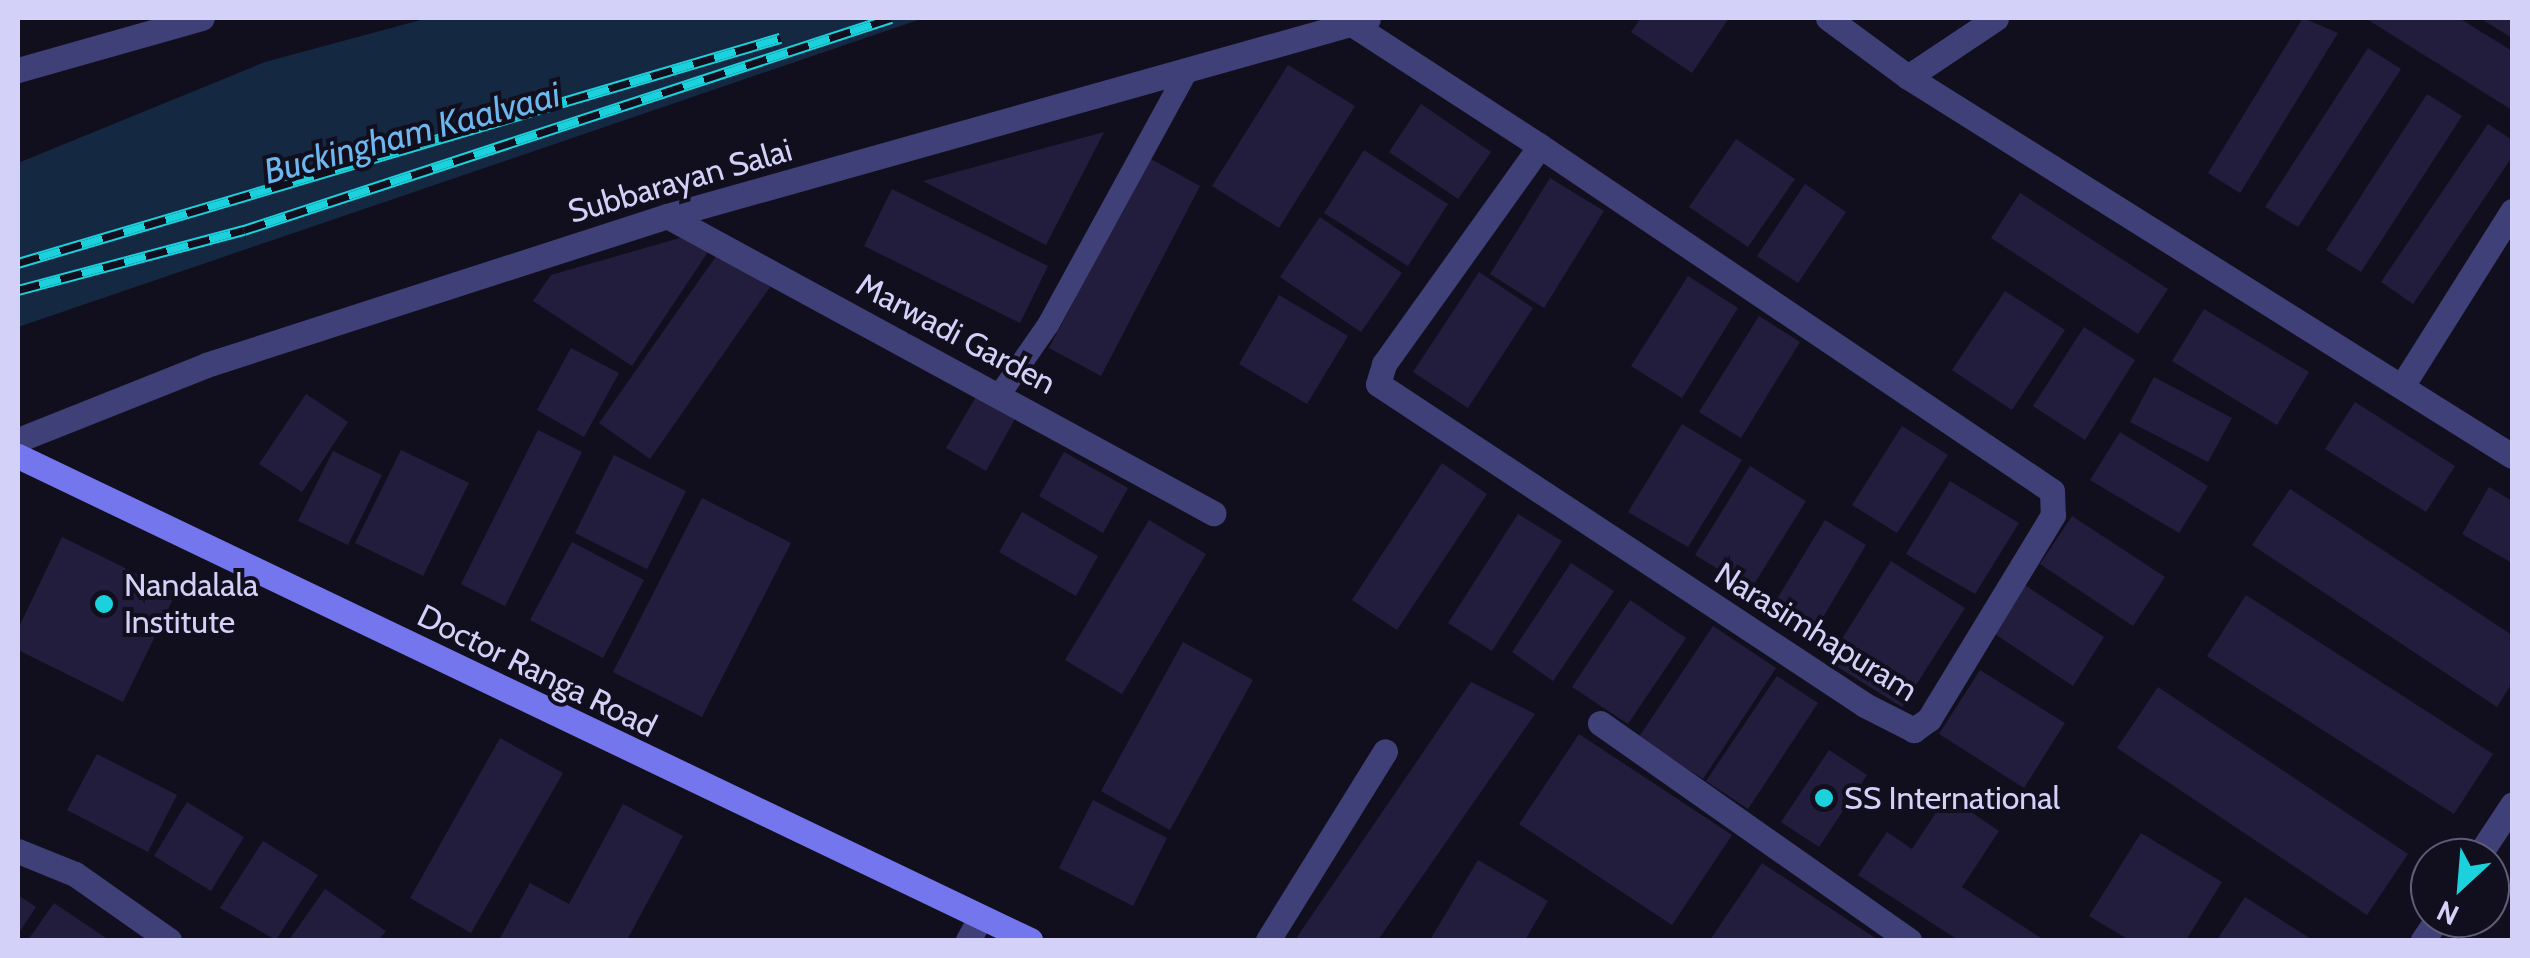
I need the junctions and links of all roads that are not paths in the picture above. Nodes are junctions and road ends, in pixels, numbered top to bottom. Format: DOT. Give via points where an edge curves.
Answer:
graph roads {
  1 [pos="202,18"];
  2 [pos="1828,18"];
  3 [pos="1996,18"];
  4 [pos="1362,21"];
  5 [pos="18,70"];
  6 [pos="1186,73"];
  7 [pos="1908,76"];
  8 [pos="1540,146"];
  9 [pos="667,216"];
  10 [pos="2509,223"];
  11 [pos="2402,386"];
  12 [pos="1000,394"];
  13 [pos="18,440"];
  14 [pos="18,456"];
  15 [pos="2512,456"];
  16 [pos="1213,513"];
  17 [pos="1600,723"];
  18 [pos="1385,750"];
  19 [pos="2512,805"];
  20 [pos="2491,838"];
  21 [pos="18,850"];
  22 [pos="974,930"];
  23 [pos="169,940"];
  24 [pos="1030,940"];
  25 [pos="1268,940"];
  26 [pos="1909,940"];
  1 -- 5 [label="street"];
  2 -- 7 [label="street"];
  3 -- 7 [label="street"];
  4 -- 6 [label="street, Subbarayan Salai"];
  4 -- 8 [label="street, Narasimhapuram"];
  6 -- 9 [label="street, Subbarayan Salai"];
  6 -- 12 [label="lane" via="1048,325"];
  7 -- 11 [label="street"];
  8 -- 8 [label="street, Narasimhapuram" via="2052,491 2054,515 1929,719 1914,730 1866,705 1378,384 1384,364"];
  9 -- 12 [label="street, Marwadi Garden"];
  9 -- 13 [label="street, Subbarayan Salai" via="206,365"];
  10 -- 11 [label="street"];
  11 -- 15 [label="street"];
  12 -- 16 [label="street, Marwadi Garden"];
  14 -- 22 [label="main road, Doctor Ranga Road"];
  17 -- 26 [label="street"];
  18 -- 25 [label="street"];
  19 -- 20 [label="street"];
  21 -- 23 [label="street" via="74,874"];
  22 -- 24 [label="main road, Doctor Ranga Road"];
}
